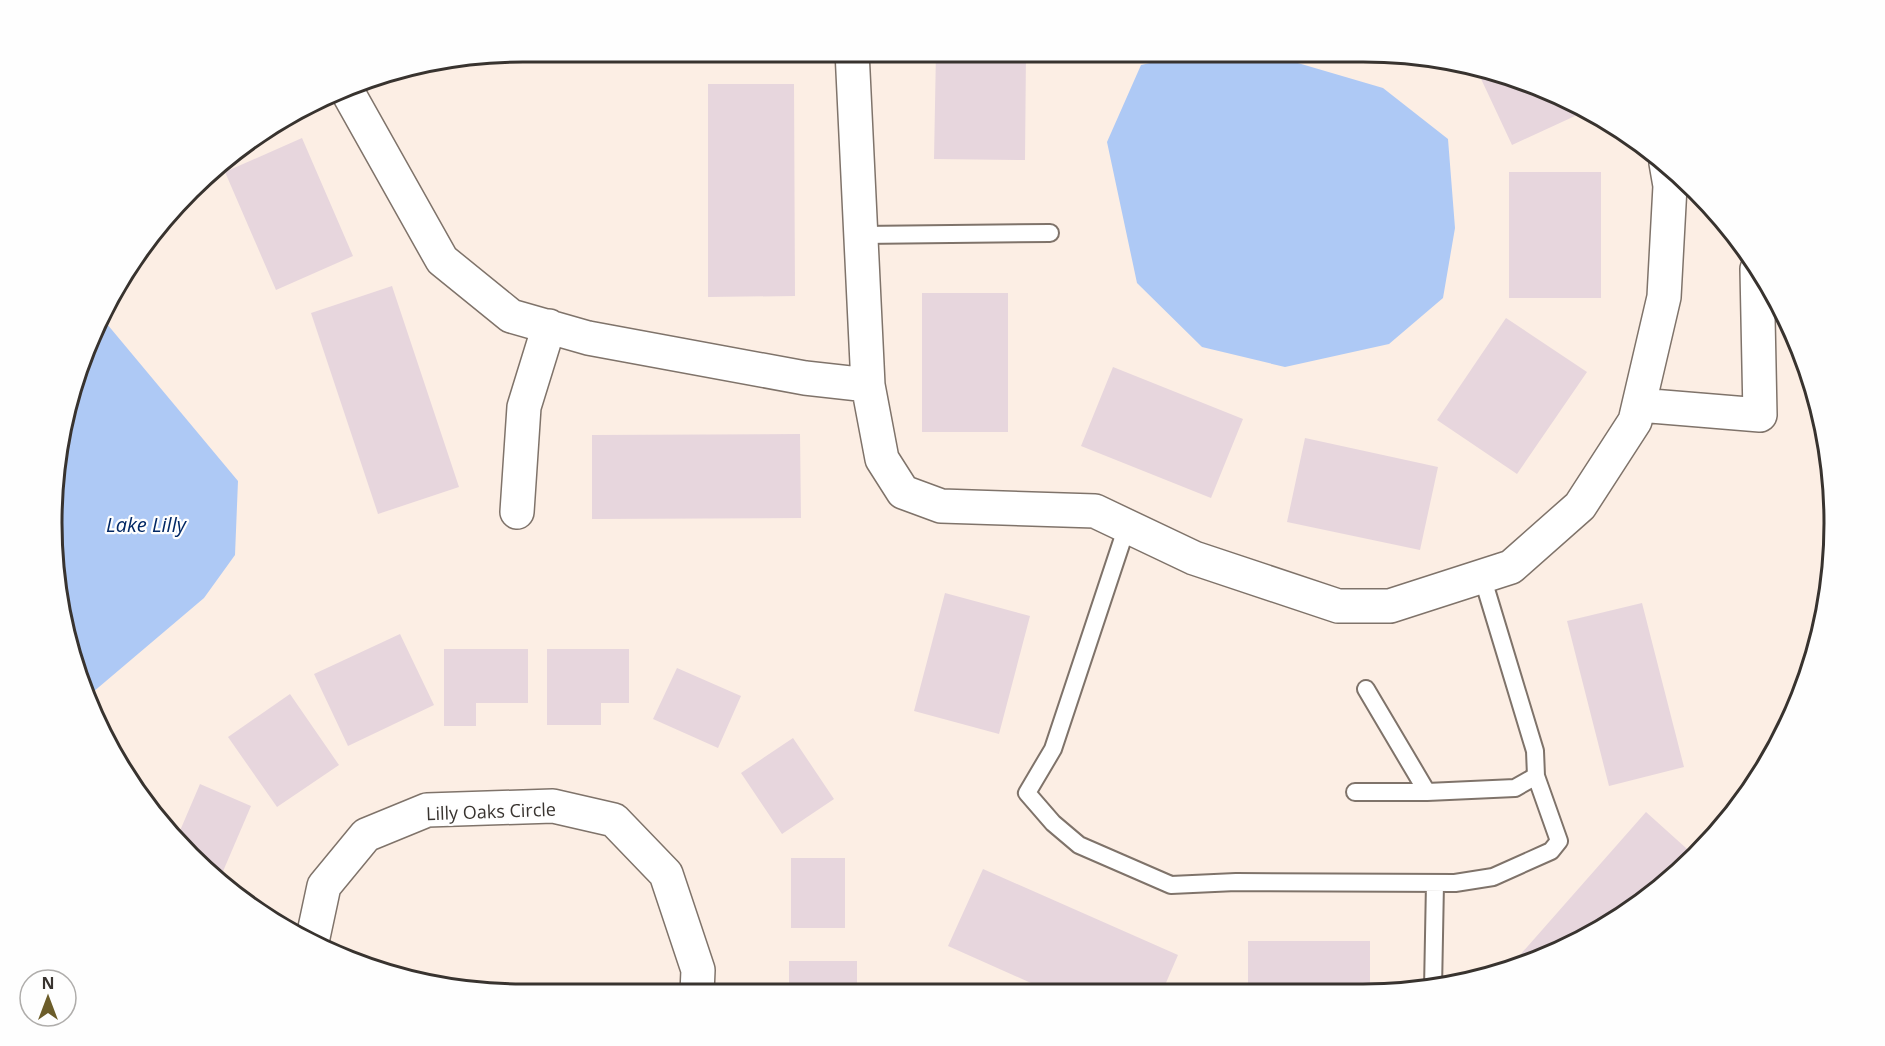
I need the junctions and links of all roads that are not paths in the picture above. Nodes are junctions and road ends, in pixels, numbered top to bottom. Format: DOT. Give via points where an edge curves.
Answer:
graph roads {
  1 [pos="853,62"];
  2 [pos="350,96"];
  3 [pos="1669,179"];
  4 [pos="1050,233"];
  5 [pos="861,235"];
  6 [pos="1757,285"];
  7 [pos="549,326"];
  8 [pos="868,385"];
  9 [pos="1639,405"];
  10 [pos="517,512"];
  11 [pos="1127,526"];
  12 [pos="1482,576"];
  13 [pos="1366,689"];
  14 [pos="1536,776"];
  15 [pos="1355,792"];
  16 [pos="1427,792"];
  17 [pos="1435,883"];
  18 [pos="314,934"];
  19 [pos="1433,979"];
  20 [pos="698,984"];
  1 -- 5 [label="street"];
  2 -- 7 [label="street" via="442,261 511,316"];
  3 -- 9 [label="street" via="1664,297"];
  4 -- 5 [label="lane"];
  5 -- 8 [label="street"];
  6 -- 9 [label="street" via="1760,415"];
  7 -- 8 [label="street" via="588,338 805,378"];
  7 -- 10 [label="street" via="524,407"];
  8 -- 11 [label="street" via="882,459 903,492 941,506 1095,511"];
  9 -- 12 [label="street" via="1635,422 1580,506 1511,567"];
  11 -- 12 [label="street" via="1194,558 1338,606 1390,606"];
  11 -- 17 [label="lane" via="1053,749 1027,793 1079,845 1171,885"];
  12 -- 14 [label="lane" via="1535,751"];
  13 -- 16 [label="lane"];
  14 -- 16 [label="lane" via="1515,788"];
  14 -- 17 [label="lane" via="1560,840 1551,851 1492,877"];
  15 -- 16 [label="lane"];
  17 -- 19 [label="lane"];
  18 -- 20 [label="street, Lilly Oaks Circle" via="324,886 366,835 427,810 553,806 615,820 666,874 698,970"];
}
